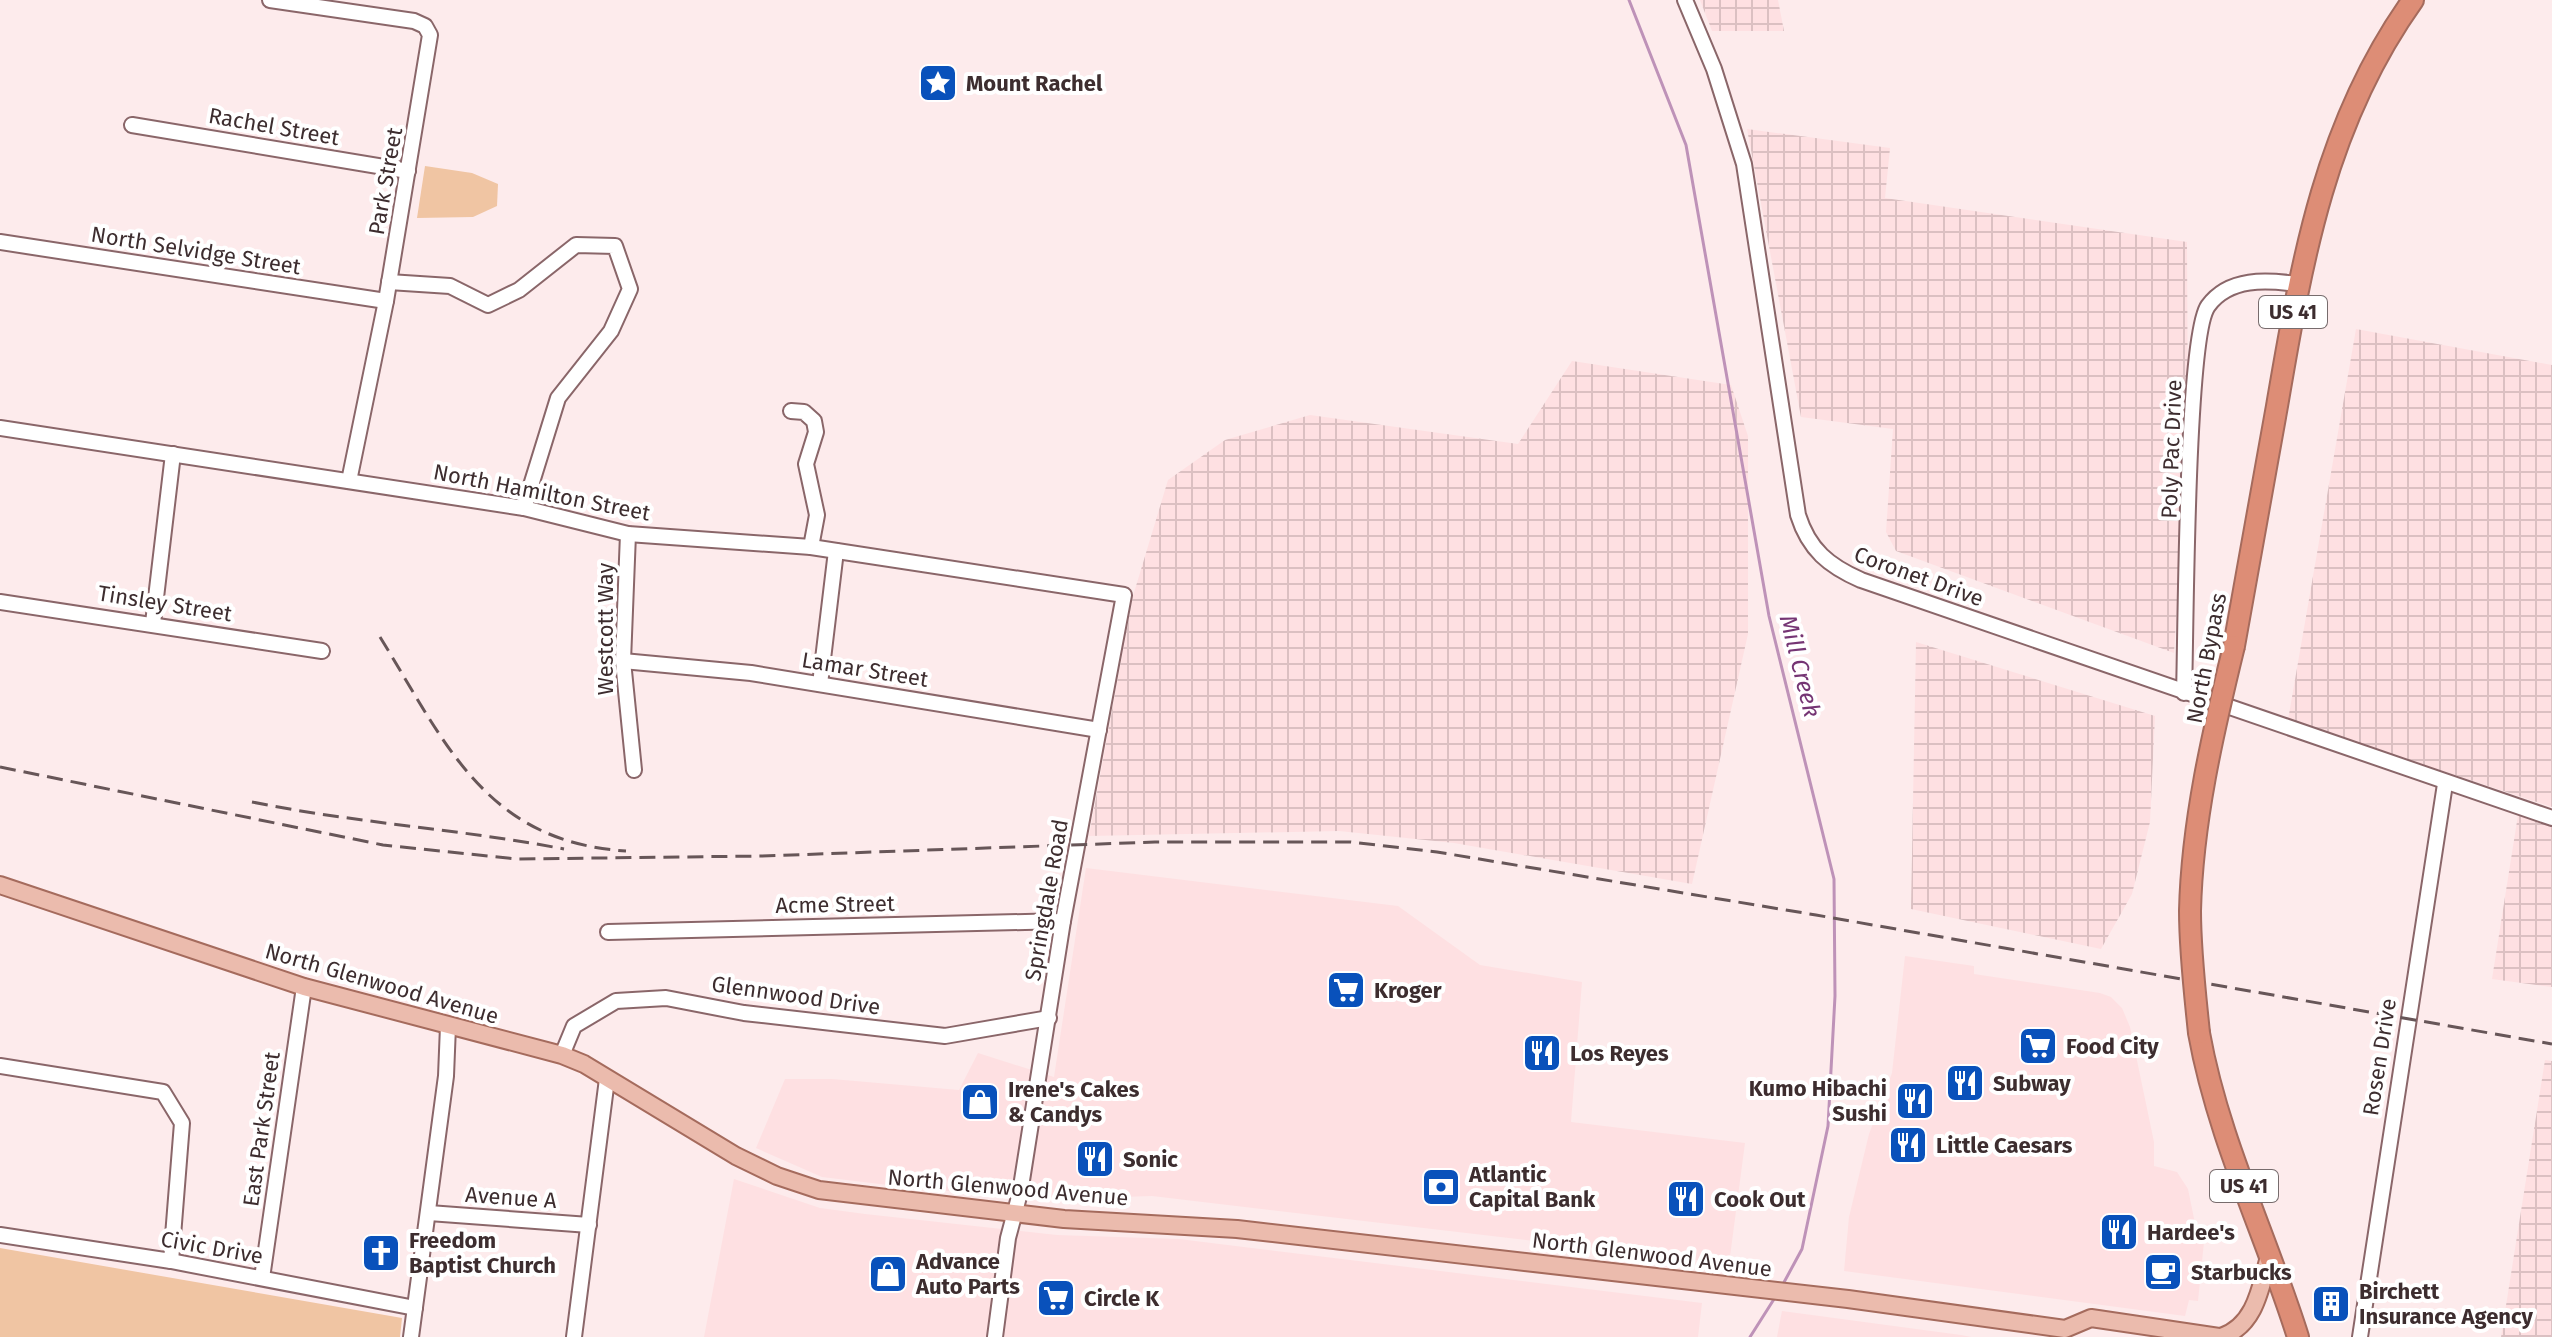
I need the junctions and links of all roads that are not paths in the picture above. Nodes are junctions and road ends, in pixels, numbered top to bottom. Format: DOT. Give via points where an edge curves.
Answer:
graph roads {
  1 [pos="270,0"];
  2 [pos="1685,0"];
  3 [pos="2413,0"];
  4 [pos="289,1"];
  5 [pos="132,125"];
  6 [pos="408,171"];
  7 [pos="0,242"];
  8 [pos="389,282"];
  9 [pos="2297,284"];
  10 [pos="386,301"];
  11 [pos="791,411"];
  12 [pos="0,428"];
  13 [pos="173,454"];
  14 [pos="349,481"];
  15 [pos="524,508"];
  16 [pos="628,534"];
  17 [pos="811,547"];
  18 [pos="836,551"];
  19 [pos="1124,595"];
  20 [pos="0,602"];
  21 [pos="153,623"];
  22 [pos="322,651"];
  23 [pos="623,661"];
  24 [pos="820,684"];
  25 [pos="2184,693"];
  26 [pos="1099,730"];
  27 [pos="634,770"];
  28 [pos="2445,784"];
  29 [pos="2552,818"];
  30 [pos="0,885"];
  31 [pos="1063,921"];
  32 [pos="608,932"];
  33 [pos="304,987"];
  34 [pos="1049,1018"];
  35 [pos="448,1026"];
  36 [pos="562,1055"];
  37 [pos="0,1066"];
  38 [pos="607,1079"];
  39 [pos="429,1213"];
  40 [pos="1016,1214"];
  41 [pos="589,1225"];
  42 [pos="0,1235"];
  43 [pos="2270,1253"];
  44 [pos="171,1261"];
  45 [pos="262,1278"];
  46 [pos="415,1308"];
  47 [pos="2068,1334"];
  48 [pos="411,1337"];
  49 [pos="574,1337"];
  50 [pos="995,1337"];
  51 [pos="2220,1337"];
  52 [pos="2298,1337"];
  53 [pos="2360,1337"];
  1 -- 4 [label="street"];
  2 -- 25 [label="street, Coronet Drive" via="1744,164 1798,515 1814,550 1837,570 1861,580"];
  3 -- 9 [label="highway, North Bypass / US 41" via="2387,36 2338,139"];
  4 -- 6 [label="street, Park Street" via="425,26 432,43"];
  5 -- 6 [label="street, Rachel Street"];
  6 -- 8 [label="street, Park Street"];
  7 -- 10 [label="street, North Selvidge Street"];
  8 -- 10 [label="street, Park Street"];
  8 -- 15 [label="street" via="450,286 488,305 519,290 576,245 615,246 630,289 611,331 558,398"];
  9 -- 25 [label="street, Poly Pac Drive" via="2267,280 2232,288 2218,295 2202,317"];
  9 -- 43 [label="highway, North Bypass / US 41, bridge" via="2193,869 2191,949 2206,1072"];
  10 -- 14 [label="street, Park Street"];
  11 -- 17 [label="street" via="804,412 816,432 806,464 817,515"];
  12 -- 13 [label="street, North Hamilton Street"];
  13 -- 14 [label="street, North Hamilton Street"];
  13 -- 21 [label="street"];
  14 -- 15 [label="street, North Hamilton Street"];
  15 -- 16 [label="street, North Hamilton Street"];
  16 -- 17 [label="street, North Hamilton Street"];
  16 -- 23 [label="street, Westcott Way"];
  17 -- 18 [label="street, North Hamilton Street"];
  18 -- 19 [label="street, North Hamilton Street"];
  18 -- 24 [label="street"];
  19 -- 26 [label="street, Springdale Road"];
  20 -- 21 [label="street, Tinsley Street"];
  21 -- 22 [label="street, Tinsley Street"];
  23 -- 24 [label="street, Lamar Street"];
  23 -- 27 [label="street, Westcott Way"];
  24 -- 26 [label="street, Lamar Street"];
  25 -- 28 [label="street, Coronet Drive"];
  26 -- 31 [label="street, Springdale Road"];
  28 -- 29 [label="street, Coronet Drive"];
  28 -- 53 [label="street, Rosen Drive"];
  30 -- 33 [label="main road, North Glenwood Avenue"];
  31 -- 32 [label="street, Acme Street"];
  31 -- 34 [label="street, Springdale Road"];
  33 -- 35 [label="main road, North Glenwood Avenue"];
  33 -- 45 [label="street, East Park Street"];
  34 -- 36 [label="street, Glennwood Drive" via="945,1036 744,1013 666,998 616,1001 574,1026"];
  34 -- 40 [label="street, Springdale Road"];
  35 -- 36 [label="main road, North Glenwood Avenue"];
  35 -- 39 [label="street"];
  36 -- 38 [label="main road, North Glenwood Avenue"];
  37 -- 44 [label="street" via="163,1092 182,1123"];
  38 -- 40 [label="main road, North Glenwood Avenue" via="736,1156 819,1190"];
  38 -- 41 [label="street"];
  39 -- 41 [label="street, Avenue A"];
  39 -- 46 [label="street"];
  40 -- 47 [label="main road, North Glenwood Avenue" via="1225,1227 1848,1299"];
  40 -- 50 [label="street, Springdale Road"];
  41 -- 49 [label="street"];
  42 -- 44 [label="street, Civic Drive"];
  43 -- 51 [label="main road" via="2255,1305 2244,1323"];
  43 -- 52 [label="highway, North Bypass / US 41"];
  44 -- 45 [label="street, Civic Drive"];
  45 -- 46 [label="street, Civic Drive"];
  46 -- 48 [label="street"];
  47 -- 51 [label="main road, North Glenwood Avenue" via="2091,1318"];
}
